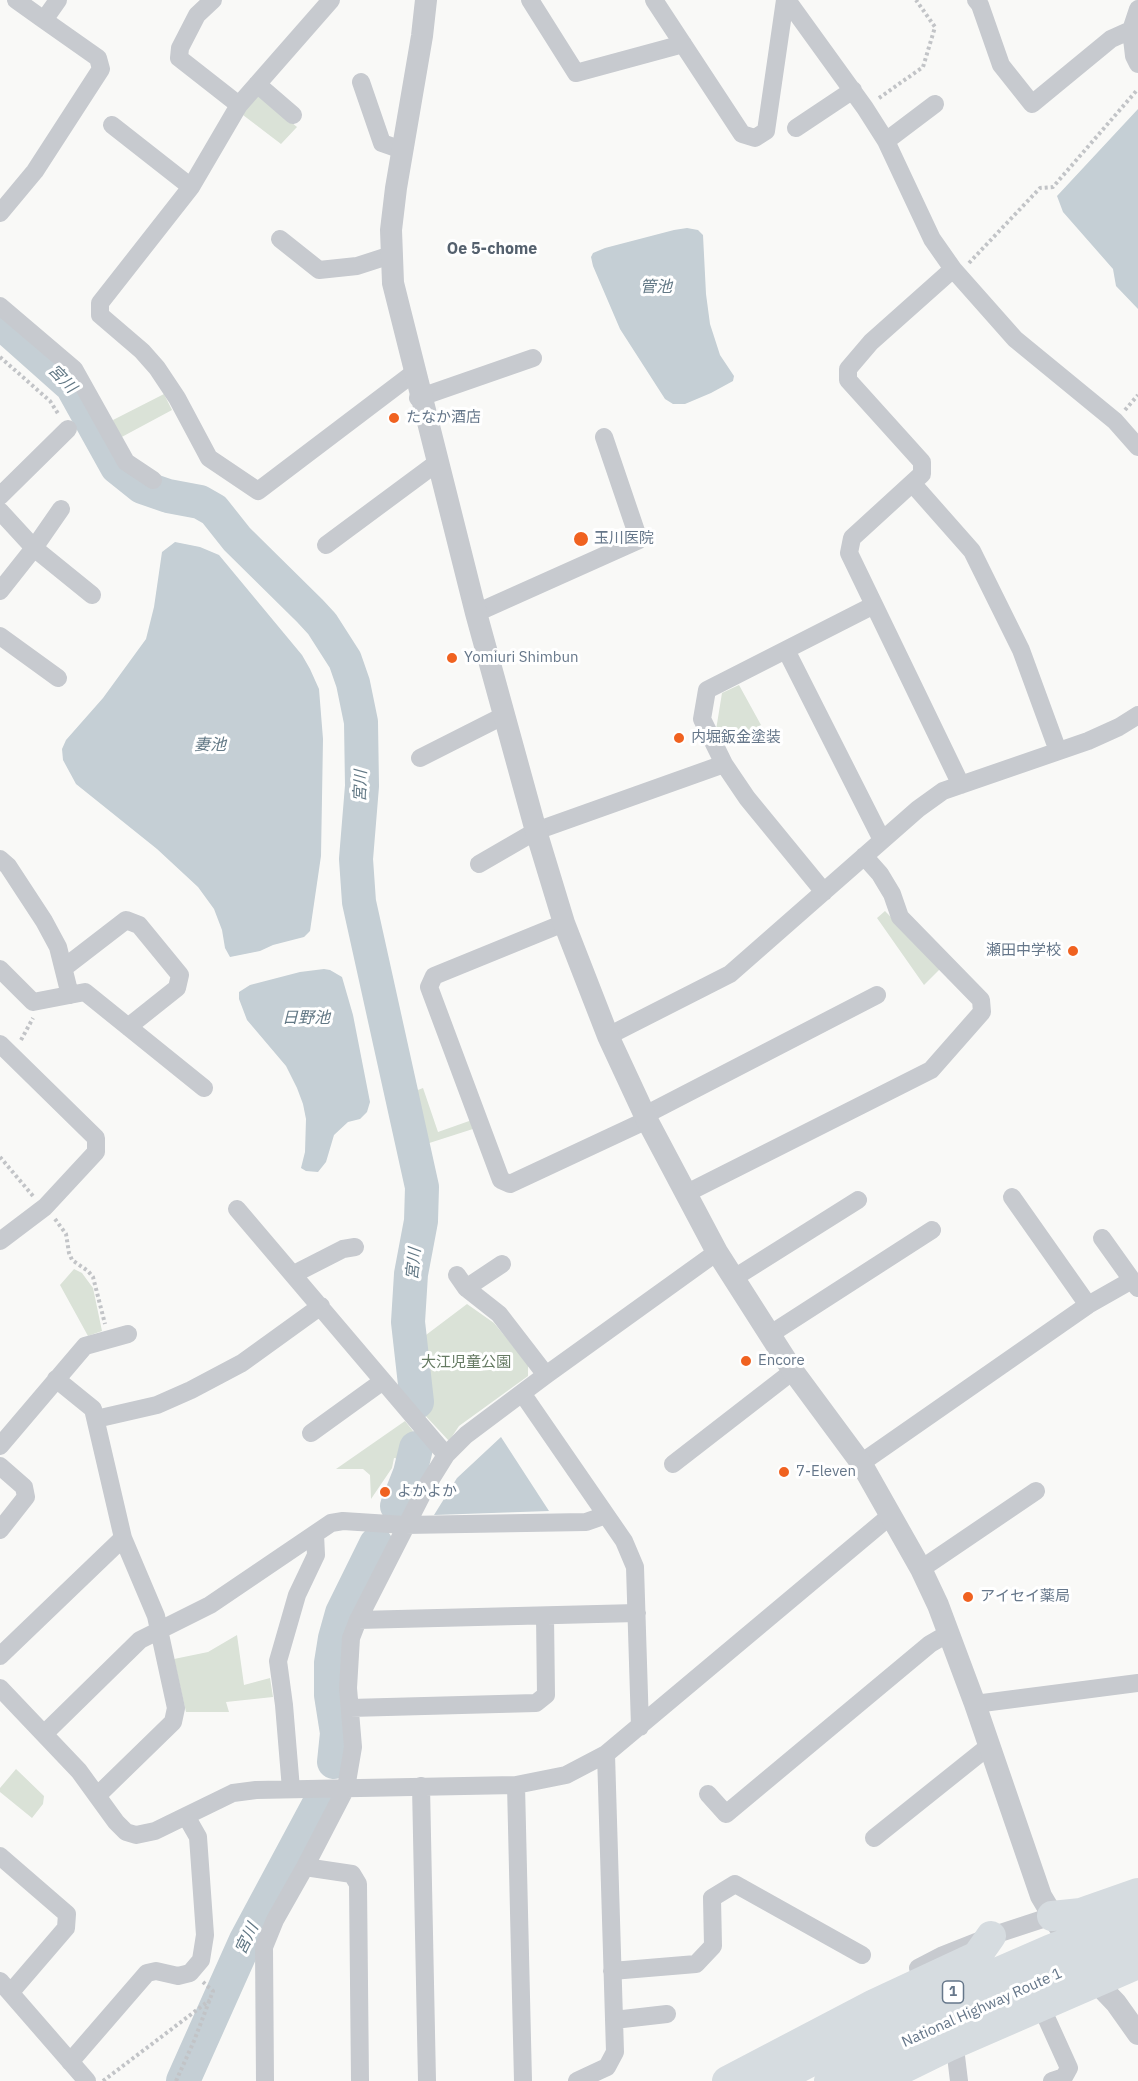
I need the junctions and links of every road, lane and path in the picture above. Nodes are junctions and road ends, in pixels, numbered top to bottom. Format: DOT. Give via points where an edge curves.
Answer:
graph roads {
  1 [pos="16,0"];
  2 [pos="58,0"];
  3 [pos="213,0"];
  4 [pos="331,0"];
  5 [pos="426,0"];
  6 [pos="530,0"];
  7 [pos="654,0"];
  8 [pos="786,0"];
  9 [pos="916,0"];
  10 [pos="976,0"];
  11 [pos="1138,9"];
  12 [pos="44,20"];
  13 [pos="1131,30"];
  14 [pos="683,44"];
  15 [pos="1138,64"];
  16 [pos="361,82"];
  17 [pos="257,84"];
  18 [pos="1138,89"];
  19 [pos="853,90"];
  20 [pos="935,104"];
  21 [pos="239,105"];
  22 [pos="865,108"];
  23 [pos="293,116"];
  24 [pos="112,125"];
  25 [pos="796,128"];
  26 [pos="886,141"];
  27 [pos="402,150"];
  28 [pos="191,187"];
  29 [pos="0,213"];
  30 [pos="280,239"];
  31 [pos="391,255"];
  32 [pos="955,272"];
  33 [pos="0,306"];
  34 [pos="0,357"];
  35 [pos="533,358"];
  36 [pos="415,372"];
  37 [pos="420,398"];
  38 [pos="68,429"];
  39 [pos="604,437"];
  40 [pos="1138,447"];
  41 [pos="438,462"];
  42 [pos="153,480"];
  43 [pos="912,483"];
  44 [pos="0,496"];
  45 [pos="61,509"];
  46 [pos="0,511"];
  47 [pos="326,545"];
  48 [pos="33,548"];
  49 [pos="0,591"];
  50 [pos="92,595"];
  51 [pos="874,605"];
  52 [pos="476,613"];
  53 [pos="0,636"];
  54 [pos="786,650"];
  55 [pos="58,678"];
  56 [pos="505,715"];
  57 [pos="1138,715"];
  58 [pos="1058,751"];
  59 [pos="420,758"];
  60 [pos="724,764"];
  61 [pos="961,785"];
  62 [pos="536,831"];
  63 [pos="882,840"];
  64 [pos="864,856"];
  65 [pos="0,859"];
  66 [pos="479,864"];
  67 [pos="824,892"];
  68 [pos="564,923"];
  69 [pos="65,968"];
  70 [pos="3,979"];
  71 [pos="70,995"];
  72 [pos="877,995"];
  73 [pos="33,1002"];
  74 [pos="128,1027"];
  75 [pos="608,1036"];
  76 [pos="5,1049"];
  77 [pos="204,1088"];
  78 [pos="646,1117"];
  79 [pos="0,1157"];
  80 [pos="685,1194"];
  81 [pos="1012,1197"];
  82 [pos="858,1200"];
  83 [pos="45,1207"];
  84 [pos="237,1209"];
  85 [pos="932,1230"];
  86 [pos="1102,1238"];
  87 [pos="0,1241"];
  88 [pos="355,1247"];
  89 [pos="717,1252"];
  90 [pos="502,1264"];
  91 [pos="294,1274"];
  92 [pos="734,1278"];
  93 [pos="1135,1284"];
  94 [pos="1088,1305"];
  95 [pos="321,1306"];
  96 [pos="128,1334"];
  97 [pos="769,1335"];
  98 [pos="108,1340"];
  99 [pos="793,1371"];
  100 [pos="546,1375"];
  101 [pos="56,1379"];
  102 [pos="383,1381"];
  103 [pos="522,1393"];
  104 [pos="96,1419"];
  105 [pos="311,1433"];
  106 [pos="0,1446"];
  107 [pos="446,1455"];
  108 [pos="861,1463"];
  109 [pos="673,1464"];
  110 [pos="0,1466"];
  111 [pos="1036,1491"];
  112 [pos="606,1515"];
  113 [pos="890,1516"];
  114 [pos="405,1526"];
  115 [pos="0,1530"];
  116 [pos="315,1534"];
  117 [pos="123,1538"];
  118 [pos="921,1569"];
  119 [pos="637,1613"];
  120 [pos="545,1616"];
  121 [pos="358,1620"];
  122 [pos="159,1630"];
  123 [pos="949,1633"];
  124 [pos="0,1656"];
  125 [pos="1138,1683"];
  126 [pos="0,1688"];
  127 [pos="975,1704"];
  128 [pos="350,1708"];
  129 [pos="640,1727"];
  130 [pos="44,1734"];
  131 [pos="989,1746"];
  132 [pos="606,1754"];
  133 [pos="516,1785"];
  134 [pos="421,1786"];
  135 [pos="346,1788"];
  136 [pos="291,1789"];
  137 [pos="708,1794"];
  138 [pos="98,1795"];
  139 [pos="186,1816"];
  140 [pos="874,1838"];
  141 [pos="0,1856"];
  142 [pos="305,1868"];
  143 [pos="1138,1893"];
  144 [pos="1138,1915"];
  145 [pos="1052,1916"];
  146 [pos="991,1936"];
  147 [pos="1138,1942"];
  148 [pos="862,1954"];
  149 [pos="1138,1964"];
  150 [pos="612,1971"];
  151 [pos="190,1973"];
  152 [pos="1090,1984"];
  153 [pos="6,1986"];
  154 [pos="210,2000"];
  155 [pos="667,2014"];
  156 [pos="1045,2015"];
  157 [pos="614,2020"];
  158 [pos="1134,2022"];
  159 [pos="956,2056"];
  160 [pos="70,2062"];
  161 [pos="87,2081"];
  162 [pos="102,2081"];
  163 [pos="176,2081"];
  164 [pos="265,2081"];
  165 [pos="360,2081"];
  166 [pos="427,2081"];
  167 [pos="523,2081"];
  168 [pos="577,2081"];
  169 [pos="721,2081"];
  170 [pos="774,2081"];
  171 [pos="829,2081"];
  172 [pos="878,2081"];
  173 [pos="905,2081"];
  174 [pos="959,2081"];
  175 [pos="1052,2081"];
  1 -- 12 [label="street"];
  2 -- 12 [label="street"];
  3 -- 21 [label="street" via="197,15 179,58"];
  4 -- 17 [label="street"];
  5 -- 27 [label="street"];
  6 -- 14 [label="street" via="576,73"];
  7 -- 14 [label="street"];
  8 -- 14 [label="street" via="766,131 755,138 742,134"];
  8 -- 19 [label="street"];
  9 -- 22 [label="path" via="935,27 923,67"];
  10 -- 13 [label="street" via="1000,65 1032,104 1111,39"];
  11 -- 13 [label="street"];
  12 -- 29 [label="street" via="98,58 101,69 35,171"];
  13 -- 15 [label="street"];
  16 -- 27 [label="street" via="382,143"];
  17 -- 21 [label="street"];
  17 -- 23 [label="street"];
  18 -- 32 [label="path" via="1053,187 1040,188"];
  19 -- 22 [label="street"];
  19 -- 25 [label="street"];
  20 -- 26 [label="street"];
  21 -- 28 [label="street"];
  22 -- 26 [label="street"];
  24 -- 28 [label="street"];
  26 -- 32 [label="street" via="932,239"];
  27 -- 31 [label="street"];
  28 -- 36 [label="street" via="100,303 100,315 157,368 209,458 258,491"];
  30 -- 31 [label="street" via="319,270 357,266"];
  31 -- 36 [label="street" via="393,283"];
  32 -- 40 [label="street" via="1015,339 1115,422"];
  32 -- 43 [label="street" via="871,342 848,369 848,380 922,462 922,474"];
  33 -- 42 [label="street" via="74,369 126,462"];
  34 -- 38 [label="path" via="50,401"];
  35 -- 37 [label="street"];
  36 -- 37 [label="street"];
  37 -- 41 [label="street"];
  38 -- 44 [label="street"];
  39 -- 52 [label="street" via="639,540"];
  41 -- 47 [label="street"];
  41 -- 52 [label="street"];
  43 -- 51 [label="street" via="852,538 849,553"];
  43 -- 58 [label="street" via="972,551 1021,650"];
  45 -- 48 [label="street"];
  46 -- 48 [label="street"];
  48 -- 49 [label="street"];
  48 -- 50 [label="street"];
  51 -- 54 [label="street"];
  51 -- 61 [label="street"];
  52 -- 56 [label="street"];
  53 -- 55 [label="street"];
  54 -- 60 [label="street" via="707,690 702,719"];
  54 -- 63 [label="street"];
  56 -- 59 [label="street"];
  56 -- 62 [label="street"];
  57 -- 58 [label="street" via="1119,727"];
  58 -- 61 [label="street"];
  60 -- 62 [label="street"];
  60 -- 67 [label="street"];
  61 -- 63 [label="street" via="943,791"];
  62 -- 66 [label="street"];
  62 -- 68 [label="street"];
  63 -- 64 [label="street"];
  64 -- 67 [label="street"];
  64 -- 80 [label="street" via="892,894 900,917 981,1000 982,1012 931,1070"];
  65 -- 69 [label="street" via="44,921"];
  67 -- 75 [label="street" via="730,974"];
  68 -- 75 [label="street"];
  68 -- 78 [label="street" via="434,976 429,987 501,1180 510,1184"];
  69 -- 71 [label="street"];
  69 -- 74 [label="street" via="126,920 139,925 180,975 177,988"];
  70 -- 73 [label="street"];
  71 -- 73 [label="street"];
  71 -- 74 [label="street" via="85,992"];
  72 -- 78 [label="street"];
  73 -- 76 [label="path" via="37,1011 27,1031"];
  74 -- 77 [label="street"];
  75 -- 78 [label="street"];
  76 -- 83 [label="street" via="96,1138 96,1152"];
  78 -- 80 [label="street"];
  79 -- 83 [label="path"];
  80 -- 89 [label="street"];
  81 -- 94 [label="street"];
  82 -- 92 [label="street"];
  83 -- 87 [label="street"];
  83 -- 98 [label="path" via="66,1234 72,1260 93,1277"];
  84 -- 91 [label="street"];
  85 -- 97 [label="street"];
  86 -- 93 [label="street"];
  88 -- 91 [label="street" via="343,1249"];
  89 -- 92 [label="street"];
  89 -- 100 [label="street"];
  90 -- 100 [label="street" via="462,1282 499,1314"];
  91 -- 95 [label="street"];
  92 -- 97 [label="street"];
  93 -- 94 [label="street"];
  94 -- 108 [label="street"];
  95 -- 102 [label="street"];
  95 -- 104 [label="street" via="242,1363 191,1390 157,1405"];
  96 -- 98 [label="street"];
  97 -- 99 [label="street"];
  98 -- 101 [label="street" via="85,1346"];
  99 -- 108 [label="street"];
  99 -- 109 [label="street"];
  100 -- 103 [label="street"];
  101 -- 104 [label="street" via="93,1409"];
  101 -- 106 [label="street"];
  102 -- 105 [label="street"];
  102 -- 107 [label="street"];
  103 -- 107 [label="street"];
  103 -- 112 [label="street"];
  104 -- 117 [label="street"];
  107 -- 114 [label="street"];
  108 -- 113 [label="street"];
  110 -- 115 [label="street" via="24,1487 26,1497"];
  111 -- 118 [label="street"];
  112 -- 114 [label="street" via="586,1521"];
  112 -- 119 [label="street" via="624,1541 635,1567"];
  113 -- 118 [label="street"];
  113 -- 129 [label="street"];
  114 -- 116 [label="street" via="343,1521 331,1523"];
  114 -- 121 [label="street"];
  116 -- 122 [label="street" via="210,1605"];
  116 -- 136 [label="street" via="316,1555 297,1595 278,1661"];
  117 -- 122 [label="street"];
  117 -- 124 [label="street"];
  118 -- 123 [label="street"];
  119 -- 120 [label="street"];
  119 -- 129 [label="street"];
  120 -- 121 [label="street"];
  120 -- 128 [label="street" via="546,1695 536,1703"];
  121 -- 128 [label="street" via="351,1638"];
  122 -- 130 [label="street" via="140,1640"];
  122 -- 138 [label="street" via="176,1708 173,1722"];
  123 -- 127 [label="street"];
  123 -- 137 [label="street" via="930,1644 726,1814"];
  125 -- 127 [label="street"];
  126 -- 130 [label="street"];
  127 -- 131 [label="street"];
  128 -- 135 [label="street" via="353,1747"];
  129 -- 132 [label="street"];
  130 -- 138 [label="street"];
  131 -- 140 [label="street"];
  131 -- 145 [label="street" via="1041,1896"];
  132 -- 133 [label="street" via="566,1775"];
  132 -- 150 [label="street"];
  133 -- 134 [label="street"];
  133 -- 167 [label="street"];
  134 -- 135 [label="street"];
  134 -- 166 [label="street"];
  135 -- 136 [label="street"];
  135 -- 142 [label="street"];
  136 -- 139 [label="street" via="233,1793"];
  138 -- 139 [label="street" via="116,1822 136,1835 155,1831"];
  139 -- 151 [label="street" via="198,1837 205,1935 201,1960"];
  141 -- 153 [label="street" via="67,1914 66,1928"];
  142 -- 164 [label="street" via="264,1947"];
  142 -- 165 [label="street" via="352,1874 358,1884"];
  143 -- 145 [label="highway" via="1081,1913"];
  144 -- 170 [label="highway, National Highway Route 1 / 1" via="957,1990"];
  145 -- 146 [label="street"];
  145 -- 152 [label="street"];
  146 -- 169 [label="highway" via="977,1956"];
  147 -- 171 [label="highway, National Highway Route 1 / 1" via="968,2013"];
  148 -- 150 [label="street" via="829,1927 735,1884 712,1898 713,1946 696,1964"];
  149 -- 152 [label="highway"];
  150 -- 157 [label="street"];
  151 -- 154 [label="path" via="213,1990"];
  151 -- 160 [label="street" via="147,1973"];
  152 -- 156 [label="street" via="1073,2003"];
  152 -- 158 [label="street"];
  152 -- 172 [label="highway"];
  153 -- 160 [label="street"];
  154 -- 162 [label="path"];
  154 -- 163 [label="path"];
  155 -- 157 [label="street"];
  156 -- 159 [label="street"];
  156 -- 175 [label="street" via="1069,2068 1064,2076"];
  157 -- 168 [label="street" via="615,2052 607,2067"];
  159 -- 173 [label="street"];
  159 -- 174 [label="street"];
  160 -- 161 [label="street"];
}
